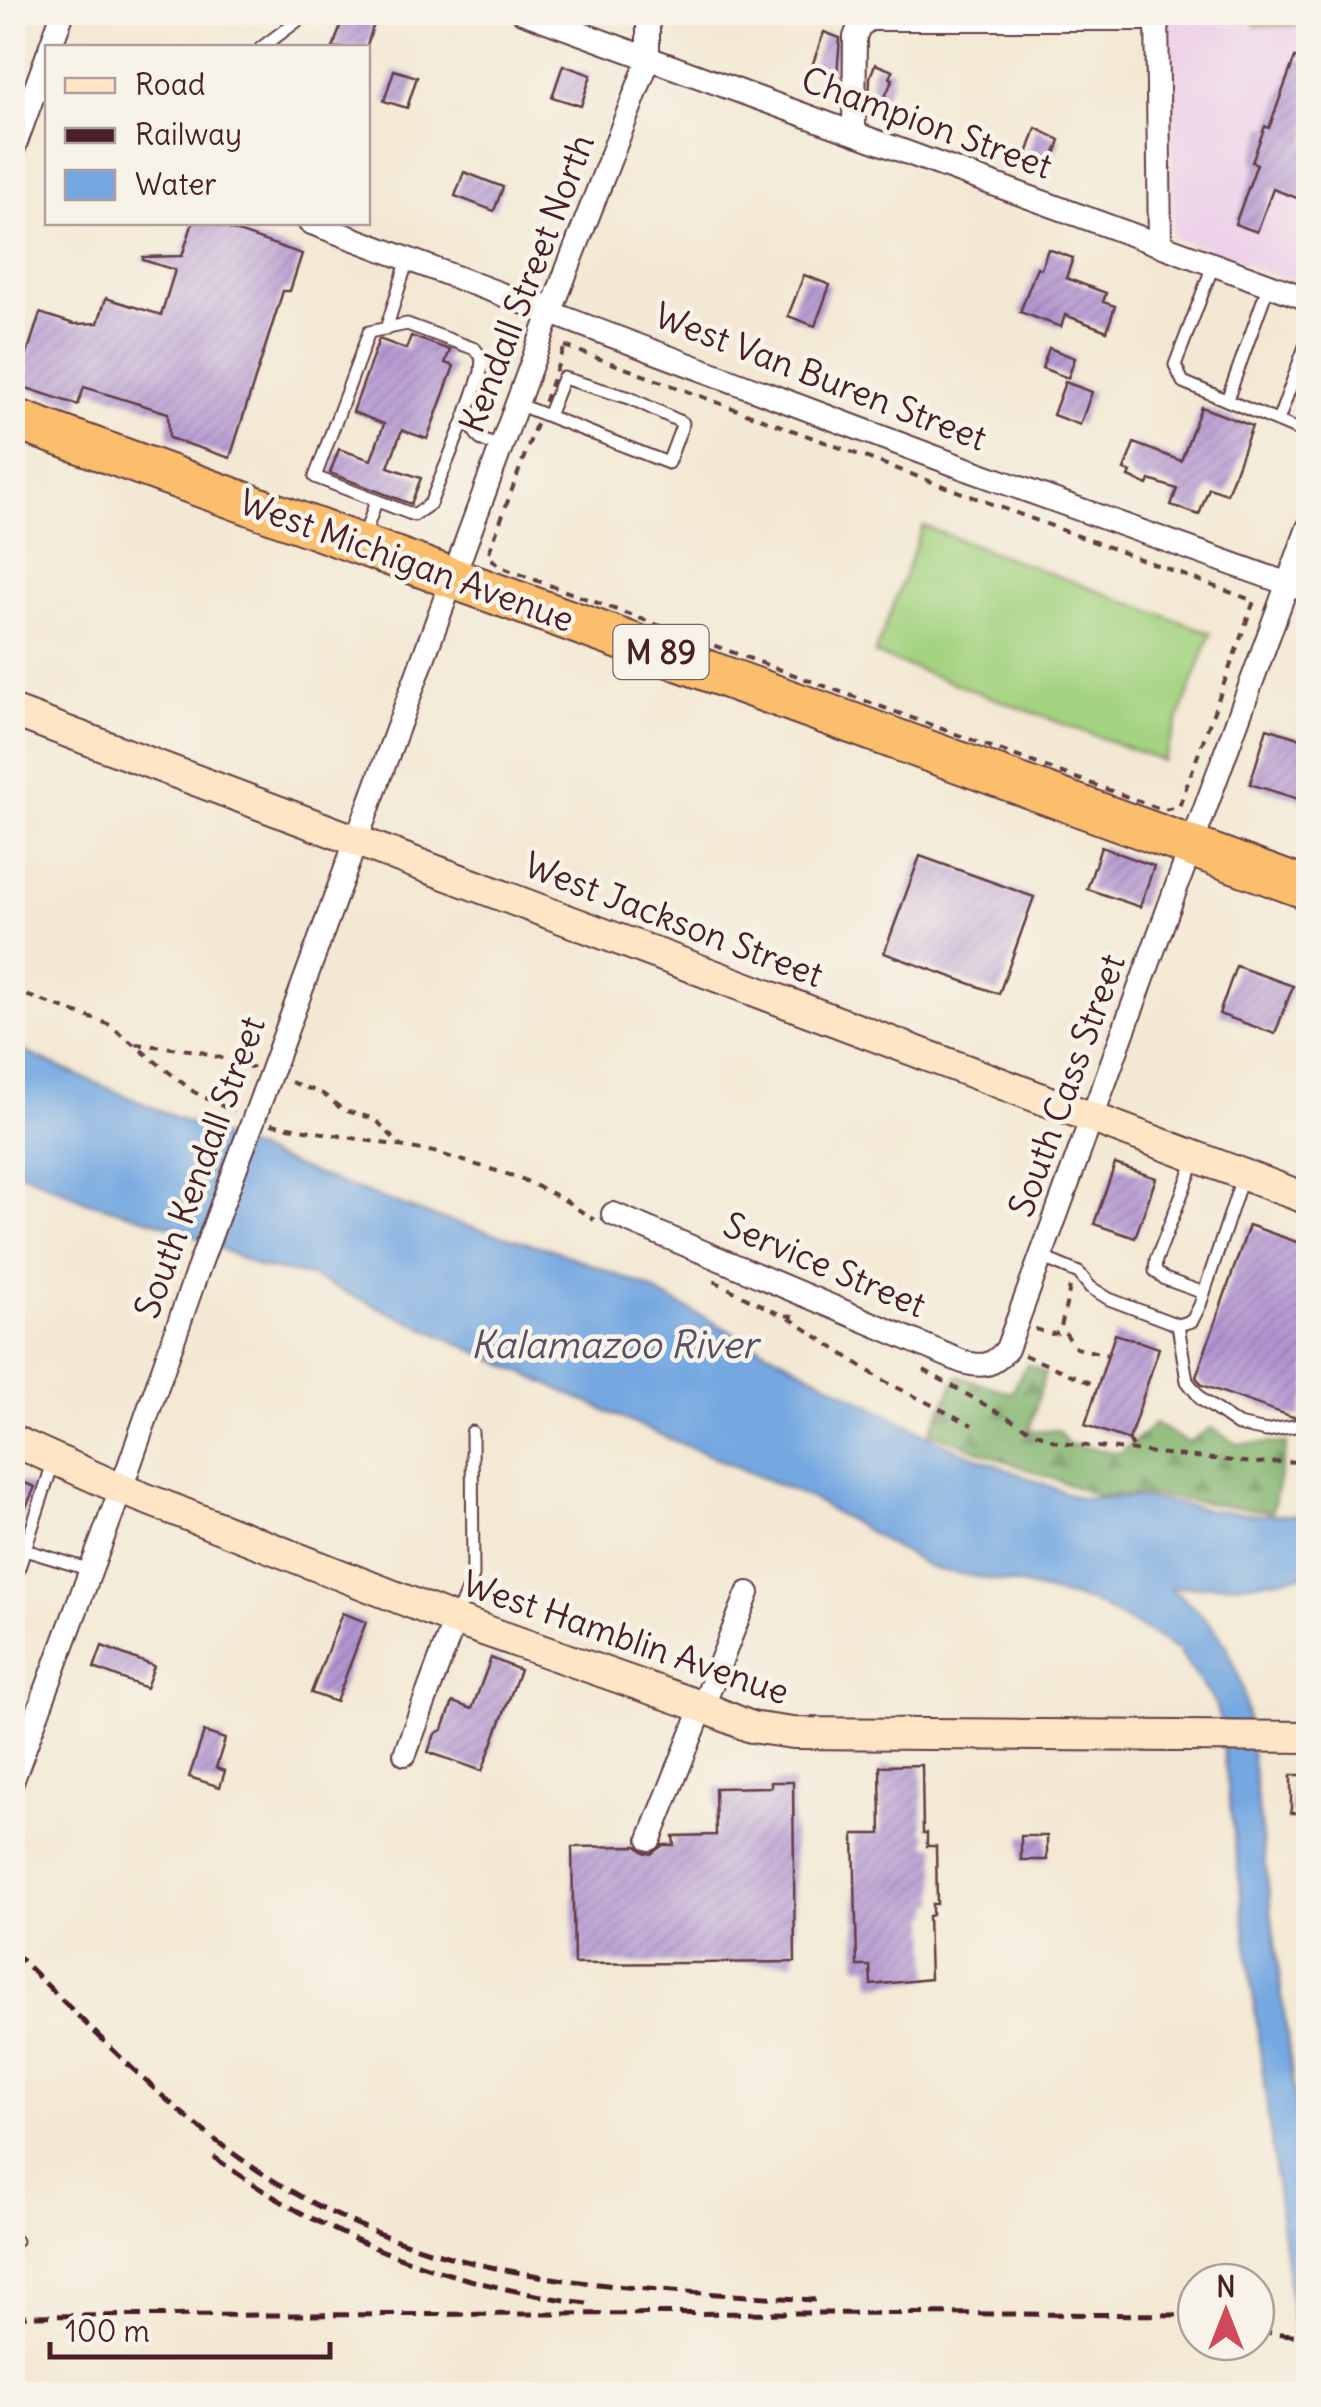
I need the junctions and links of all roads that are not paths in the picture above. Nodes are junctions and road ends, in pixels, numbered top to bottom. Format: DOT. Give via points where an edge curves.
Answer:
graph roads {
  1 [pos="63,12"];
  2 [pos="308,12"];
  3 [pos="522,12"];
  4 [pos="648,12"];
  5 [pos="1157,16"];
  6 [pos="51,45"];
  7 [pos="265,45"];
  8 [pos="648,61"];
  9 [pos="45,63"];
  10 [pos="28,116"];
  11 [pos="854,131"];
  12 [pos="12,153"];
  13 [pos="317,225"];
  14 [pos="1160,243"];
  15 [pos="408,259"];
  16 [pos="1214,263"];
  17 [pos="1269,284"];
  18 [pos="1308,299"];
  19 [pos="551,311"];
  20 [pos="386,329"];
  21 [pos="1308,338"];
  22 [pos="1227,400"];
  23 [pos="517,404"];
  24 [pos="544,414"];
  25 [pos="12,418"];
  26 [pos="465,418"];
  27 [pos="1278,422"];
  28 [pos="1308,434"];
  29 [pos="501,448"];
  30 [pos="376,501"];
  31 [pos="1308,528"];
  32 [pos="362,544"];
  33 [pos="454,577"];
  34 [pos="1299,588"];
  35 [pos="12,710"];
  36 [pos="356,840"];
  37 [pos="1192,845"];
  38 [pos="1308,889"];
  39 [pos="1091,1116"];
  40 [pos="1196,1156"];
  41 [pos="1244,1174"];
  42 [pos="1308,1199"];
  43 [pos="613,1214"];
  44 [pos="1039,1262"];
  45 [pos="1204,1293"];
  46 [pos="1178,1325"];
  47 [pos="1007,1349"];
  48 [pos="1300,1425"];
  49 [pos="472,1432"];
  50 [pos="12,1440"];
  51 [pos="54,1459"];
  52 [pos="121,1488"];
  53 [pos="25,1550"];
  54 [pos="91,1570"];
  55 [pos="12,1579"];
  56 [pos="748,1594"];
  57 [pos="455,1620"];
  58 [pos="703,1707"];
  59 [pos="1308,1737"];
  60 [pos="405,1754"];
  61 [pos="13,1778"];
  62 [pos="650,1839"];
  1 -- 6 [label="street"];
  2 -- 7 [label="lane"];
  3 -- 8 [label="street, Champion Street"];
  4 -- 8 [label="street, Kendall Street North"];
  5 -- 11 [label="street" via="869,19 856,37"];
  5 -- 14 [label="street"];
  8 -- 11 [label="street, Champion Street"];
  8 -- 19 [label="street, Kendall Street North"];
  9 -- 10 [label="street"];
  10 -- 12 [label="street"];
  11 -- 14 [label="street, Champion Street"];
  13 -- 15 [label="street, West Van Buren Street"];
  14 -- 16 [label="street, Champion Street"];
  15 -- 19 [label="street, West Van Buren Street"];
  15 -- 20 [label="lane"];
  16 -- 17 [label="street, Champion Street"];
  16 -- 22 [label="lane" via="1175,366 1183,382"];
  17 -- 18 [label="street, Champion Street"];
  17 -- 22 [label="lane"];
  19 -- 23 [label="street, Kendall Street North"];
  19 -- 34 [label="street, West Van Buren Street"];
  20 -- 26 [label="lane" via="407,324 475,349 481,372"];
  20 -- 30 [label="lane" via="370,332 315,478"];
  21 -- 27 [label="lane"];
  22 -- 27 [label="lane"];
  23 -- 24 [label="lane"];
  23 -- 29 [label="street, Kendall Street North"];
  24 -- 24 [label="lane" via="564,378 683,423 668,462"];
  25 -- 32 [label="highway, West Michigan Avenue / M 89"];
  26 -- 29 [label="lane" via="480,438"];
  26 -- 30 [label="lane" via="430,504 414,516"];
  27 -- 28 [label="lane"];
  29 -- 33 [label="street, Kendall Street North"];
  30 -- 32 [label="lane"];
  31 -- 34 [label="street, South Cass Street"];
  32 -- 33 [label="highway, West Michigan Avenue / M 89"];
  33 -- 36 [label="street, South Kendall Street"];
  33 -- 37 [label="highway, West Michigan Avenue / M 89"];
  34 -- 37 [label="street, South Cass Street"];
  35 -- 36 [label="street, West Jackson Street"];
  36 -- 39 [label="street, West Jackson Street"];
  36 -- 52 [label="street, South Kendall Street, bridge"];
  37 -- 38 [label="highway, West Michigan Avenue / M 89"];
  37 -- 39 [label="street, South Cass Street"];
  39 -- 40 [label="street, West Jackson Street"];
  39 -- 44 [label="street, South Cass Street"];
  40 -- 41 [label="street, West Jackson Street"];
  40 -- 45 [label="lane" via="1155,1271"];
  41 -- 42 [label="street, West Jackson Street"];
  41 -- 45 [label="lane"];
  43 -- 47 [label="street, Service Street" via="964,1362 980,1367"];
  44 -- 46 [label="lane" via="1079,1273 1110,1299"];
  44 -- 47 [label="street, South Cass Street"];
  45 -- 46 [label="lane" via="1192,1321"];
  46 -- 48 [label="lane" via="1187,1380 1202,1400 1238,1425 1266,1431"];
  49 -- 57 [label="lane" via="474,1576"];
  50 -- 51 [label="street, West Hamblin Avenue"];
  51 -- 52 [label="street, West Hamblin Avenue"];
  51 -- 53 [label="lane"];
  52 -- 54 [label="street, South Kendall Street"];
  52 -- 57 [label="street, West Hamblin Avenue"];
  53 -- 54 [label="lane"];
  53 -- 55 [label="lane"];
  54 -- 61 [label="street, South Kendall Street"];
  56 -- 58 [label="street"];
  57 -- 58 [label="street, West Hamblin Avenue"];
  57 -- 60 [label="street"];
  58 -- 59 [label="street, West Hamblin Avenue" via="792,1734"];
  58 -- 62 [label="street"];
}
